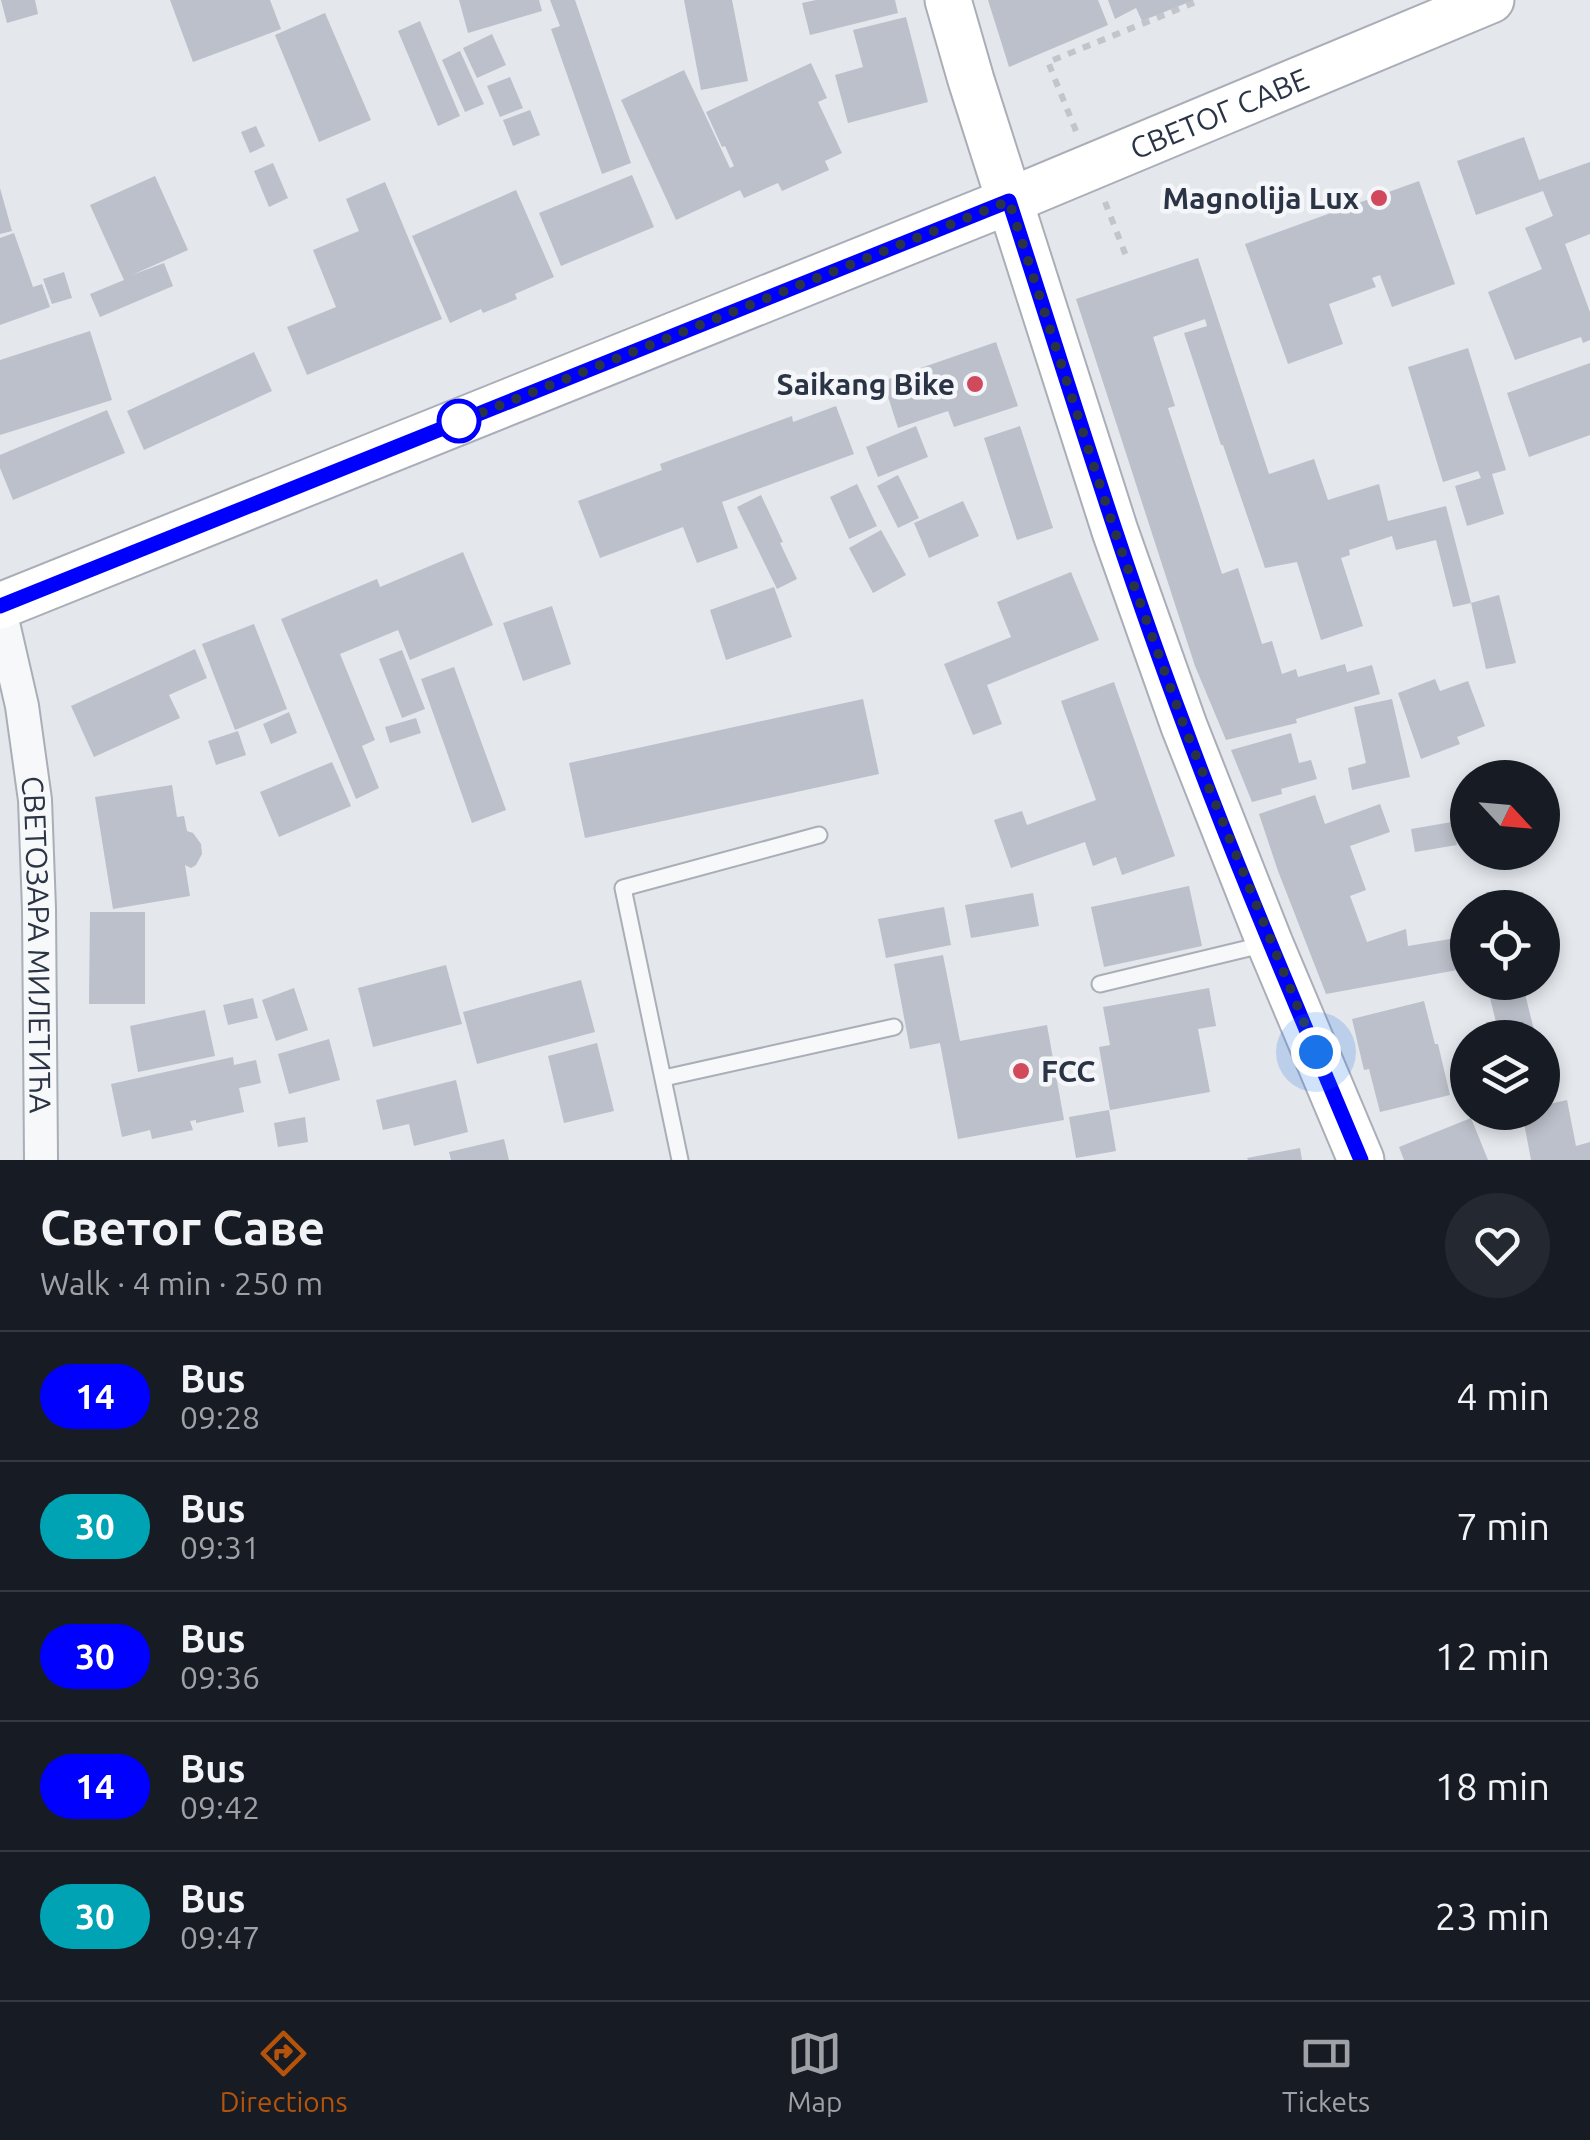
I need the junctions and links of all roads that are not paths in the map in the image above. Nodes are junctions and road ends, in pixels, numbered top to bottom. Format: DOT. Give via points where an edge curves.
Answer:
graph roads {
  1 [pos="948,0"];
  2 [pos="1491,0"];
  3 [pos="1009,201"];
  4 [pos="0,608"];
  5 [pos="819,834"];
  6 [pos="1270,944"];
  7 [pos="1100,984"];
  8 [pos="894,1027"];
  9 [pos="664,1078"];
  10 [pos="42,1160"];
  11 [pos="680,1160"];
  12 [pos="1362,1160"];
  1 -- 3 [label="street"];
  2 -- 3 [label="street, СВЕТОГ САВЕ"];
  3 -- 4 [label="street, СВЕТОГ САВЕ"];
  3 -- 6 [label="street" via="1115,532"];
  4 -- 10 [label="street, СВЕТОЗАРА МИЛЕТИЋА" via="35,800"];
  5 -- 9 [label="lane" via="622,888"];
  6 -- 7 [label="lane"];
  6 -- 12 [label="street"];
  8 -- 9 [label="lane"];
  9 -- 11 [label="lane"];
}
